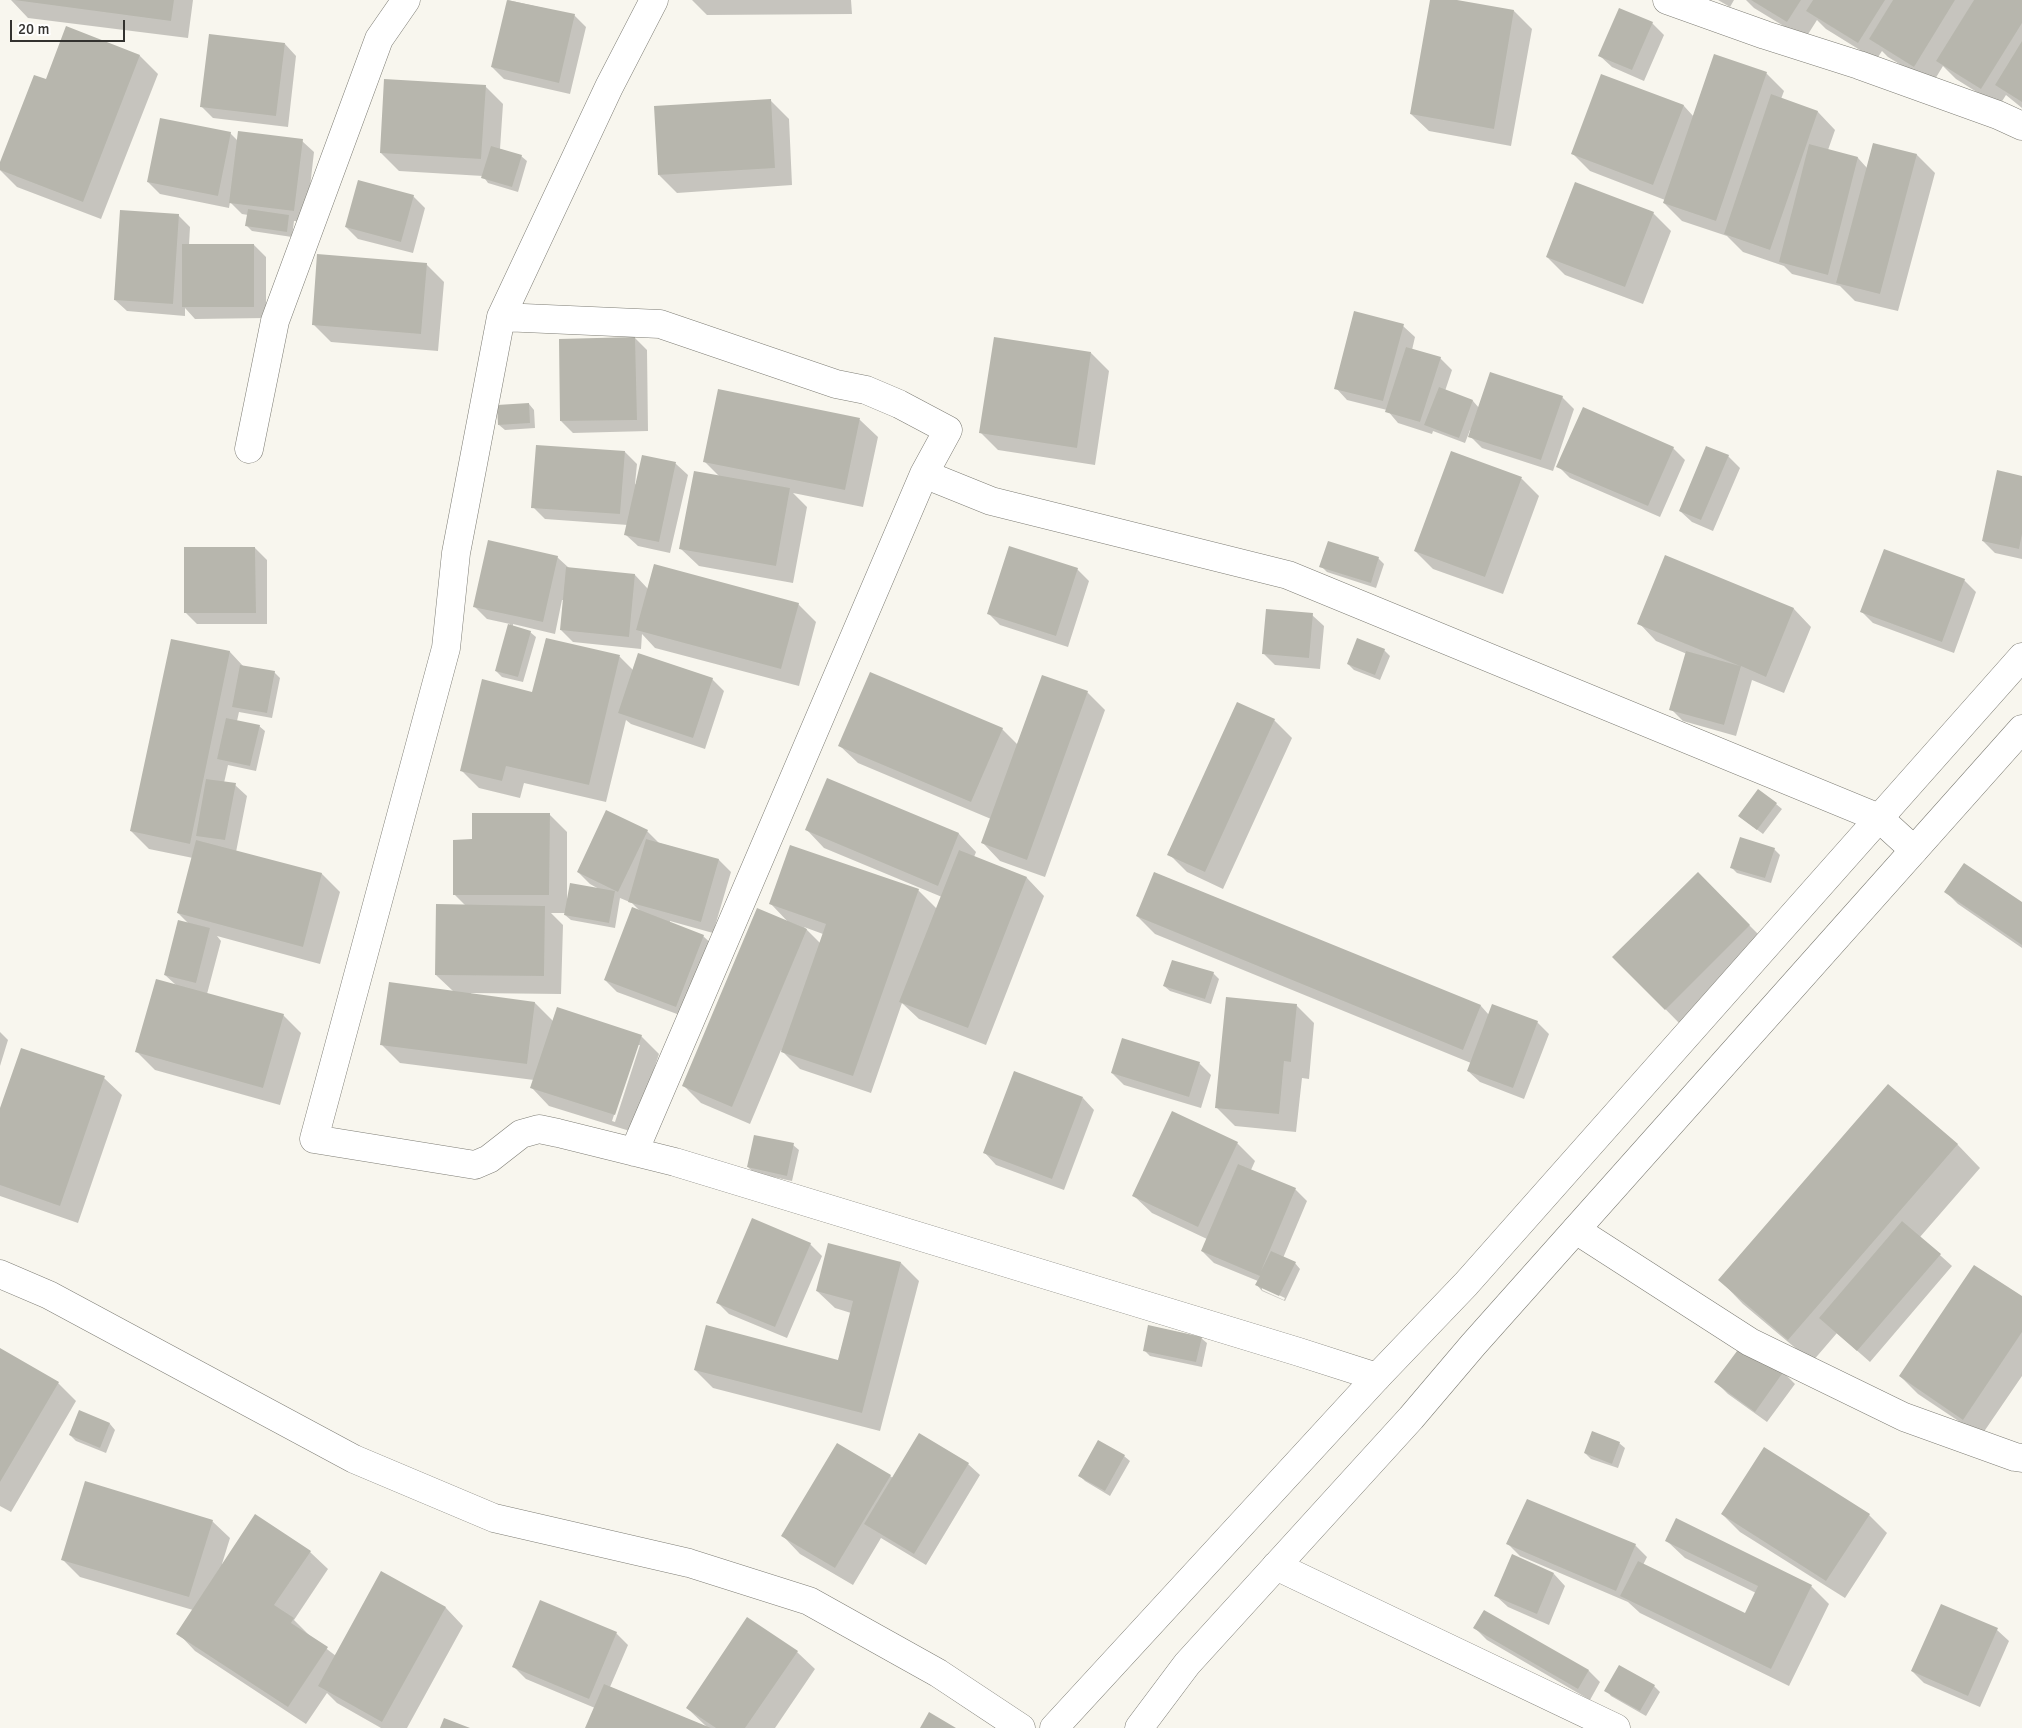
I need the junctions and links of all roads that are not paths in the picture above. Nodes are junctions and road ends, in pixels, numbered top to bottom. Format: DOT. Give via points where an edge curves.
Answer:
graph roads {
  1 [pos="406,0"];
  2 [pos="654,0"];
  3 [pos="1667,0"];
  4 [pos="2022,126"];
  5 [pos="501,317"];
  6 [pos="249,449"];
  7 [pos="924,474"];
  8 [pos="2022,657"];
  9 [pos="2022,728"];
  10 [pos="1879,818"];
  11 [pos="1914,850"];
  12 [pos="634,1152"];
  13 [pos="1576,1230"];
  14 [pos="0,1274"];
  15 [pos="1377,1377"];
  16 [pos="2022,1458"];
  17 [pos="1276,1566"];
  18 [pos="1021,1728"];
  19 [pos="1054,1728"];
  20 [pos="1139,1728"];
  21 [pos="1616,1728"];
  1 -- 6 [label="street" via="379,39 275,321"];
  2 -- 5 [label="street" via="609,87"];
  3 -- 4 [label="street" via="1998,114"];
  5 -- 7 [label="street" via="660,324 836,384 866,390 948,430"];
  5 -- 12 [label="street" via="456,553 446,648 314,1138 475,1165 521,1134 539,1129"];
  7 -- 10 [label="street" via="991,501 1288,575"];
  7 -- 12 [label="street"];
  8 -- 10 [label="street"];
  9 -- 11 [label="street"];
  10 -- 11 [label="street"];
  10 -- 15 [label="street" via="1466,1284"];
  11 -- 13 [label="street"];
  12 -- 15 [label="street"];
  13 -- 16 [label="street" via="1750,1342 1904,1417"];
  13 -- 17 [label="street"];
  14 -- 18 [label="street" via="49,1296 354,1459 494,1518 689,1564 809,1601 938,1673"];
  15 -- 19 [label="street"];
  17 -- 20 [label="street" via="1187,1664"];
  17 -- 21 [label="street"];
}
